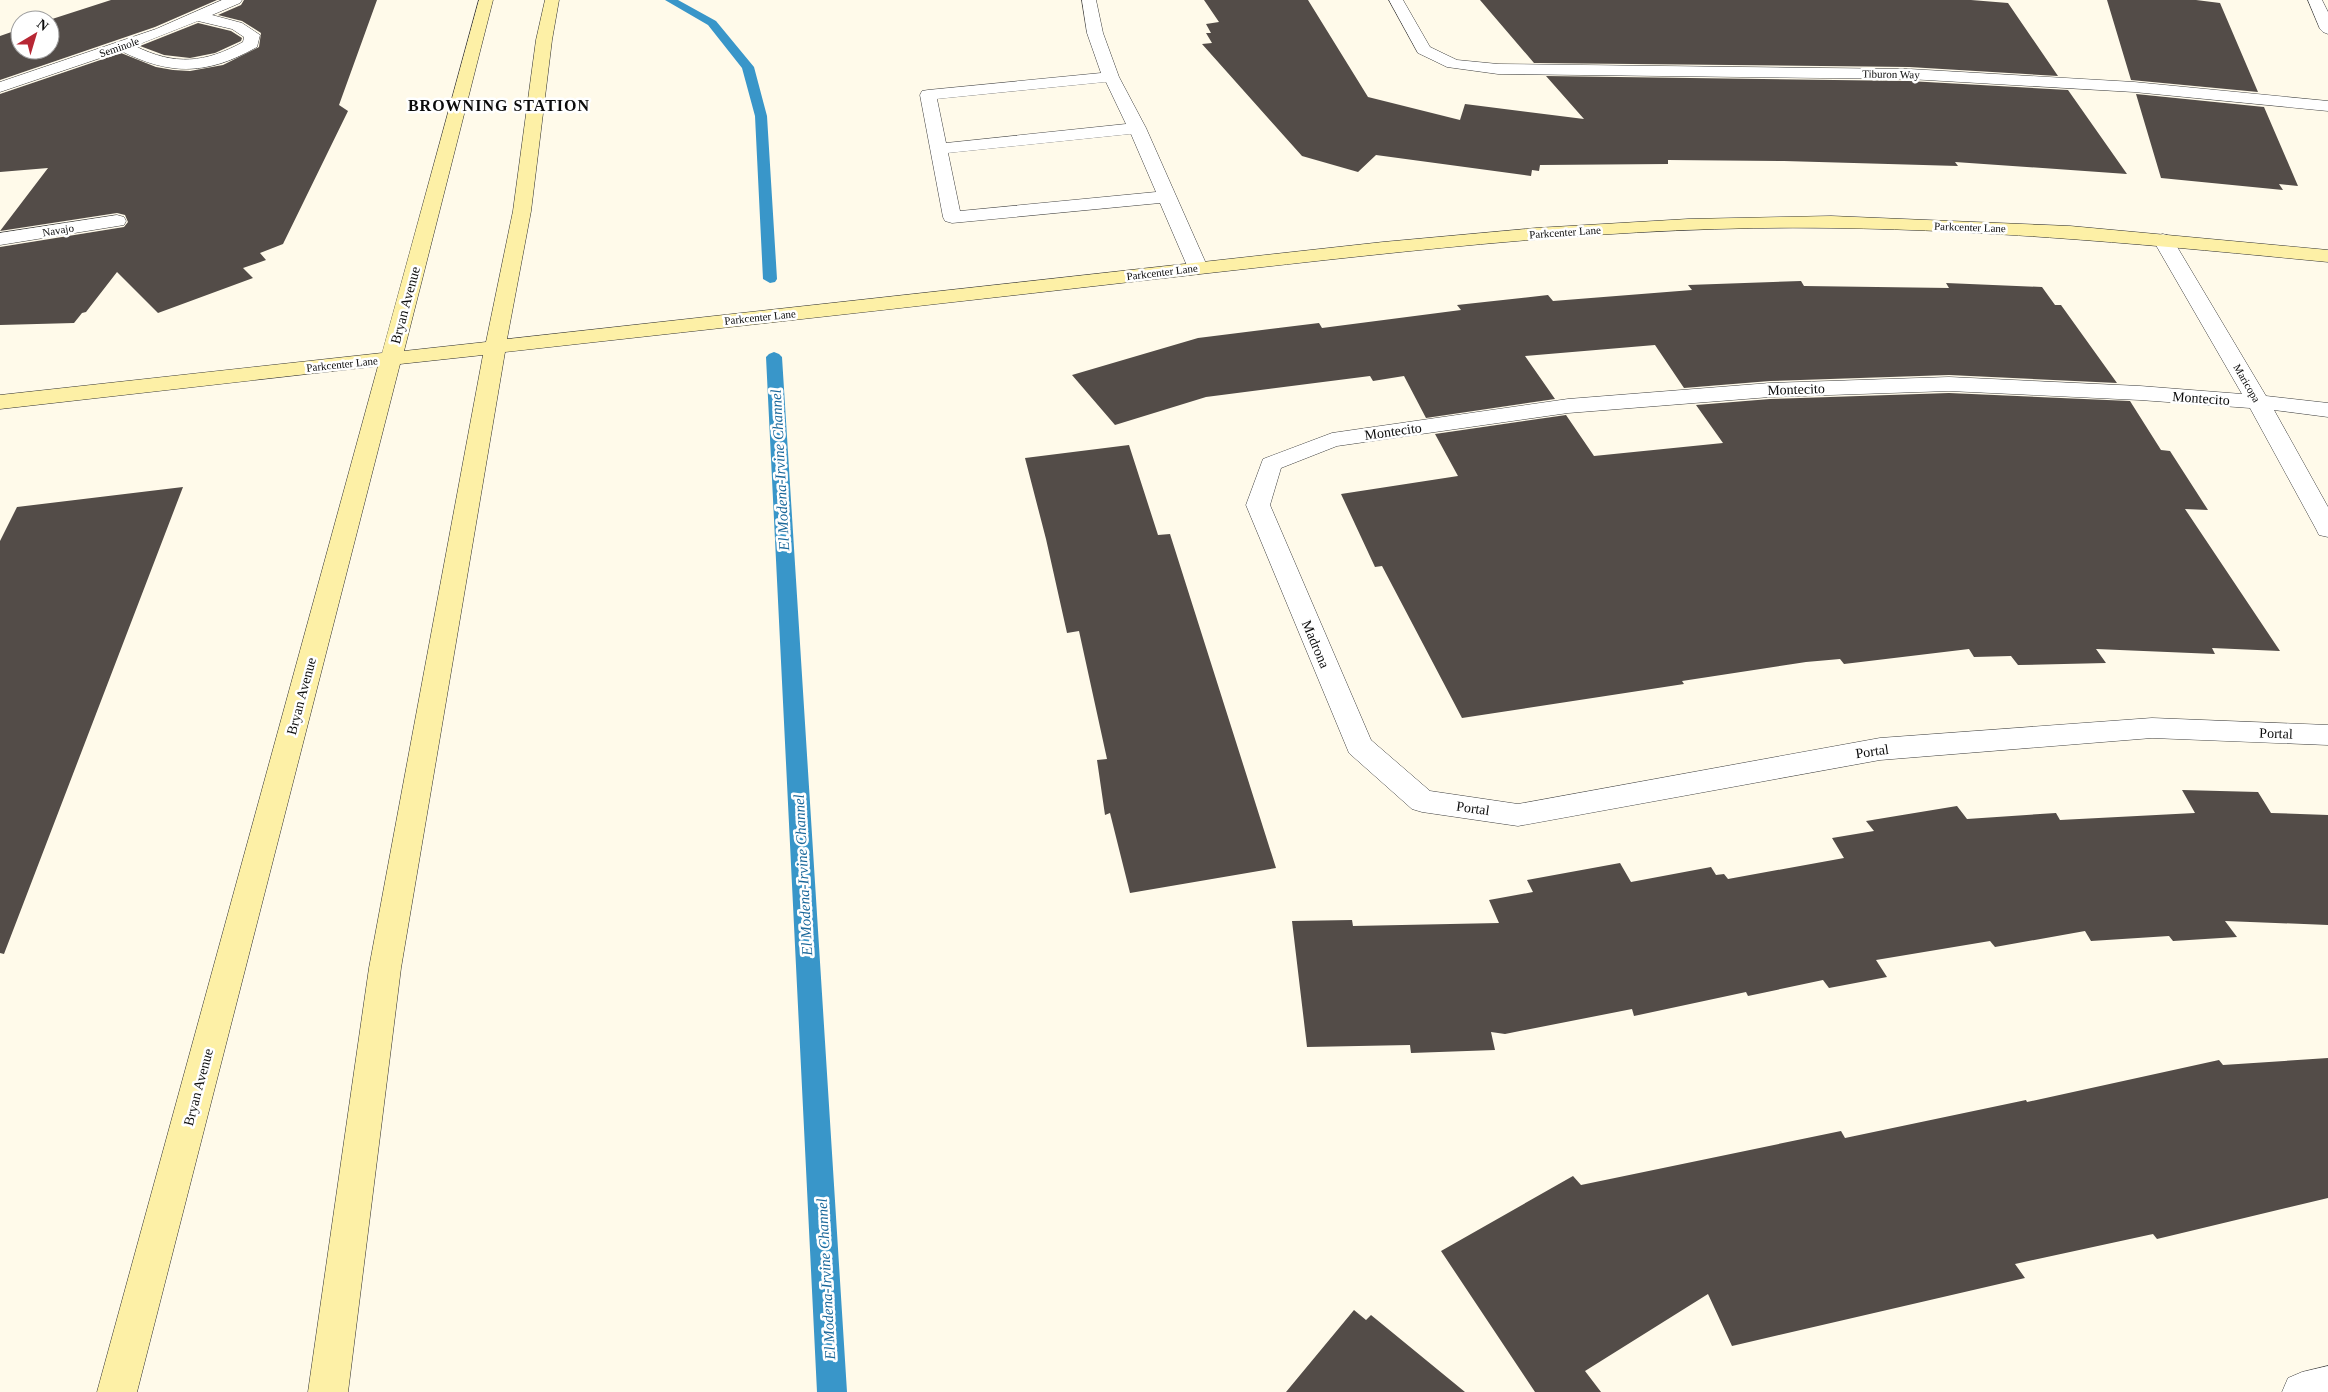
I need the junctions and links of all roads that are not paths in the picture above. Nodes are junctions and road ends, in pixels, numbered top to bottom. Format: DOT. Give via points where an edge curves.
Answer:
graph roads {
  1 [pos="235,0"];
  2 [pos="486,0"];
  3 [pos="552,0"];
  4 [pos="1089,0"];
  5 [pos="1396,0"];
  6 [pos="2315,0"];
  7 [pos="199,18"];
  8 [pos="2328,29"];
  9 [pos="123,46"];
  10 [pos="1111,77"];
  11 [pos="0,87"];
  12 [pos="2328,106"];
  13 [pos="1137,128"];
  14 [pos="938,149"];
  15 [pos="1167,197"];
  16 [pos="117,221"];
  17 [pos="0,239"];
  18 [pos="2163,240"];
  19 [pos="2328,256"];
  20 [pos="1198,268"];
  21 [pos="494,347"];
  22 [pos="391,358"];
  23 [pos="0,402"];
  24 [pos="2258,402"];
  25 [pos="2328,410"];
  26 [pos="1270,464"];
  27 [pos="2328,529"];
  28 [pos="2328,735"];
  29 [pos="1422,801"];
  30 [pos="2328,1386"];
  31 [pos="117,1392"];
  32 [pos="328,1392"];
  33 [pos="2302,1392"];
  1 -- 7 [label="street, Seminole"];
  2 -- 22 [label="main road, Bryan Avenue"];
  3 -- 21 [label="main road" via="522,211"];
  4 -- 10 [label="street" via="1095,33"];
  5 -- 12 [label="street, Tiburon Way" via="1424,50 1453,64 1498,69 1909,74 2134,87"];
  6 -- 8 [label="street"];
  7 -- 9 [label="street, Seminole"];
  7 -- 9 [label="street" via="237,26 252,35 251,44 235,54 186,64 158,62"];
  9 -- 11 [label="street, Seminole"];
  10 -- 13 [label="street"];
  10 -- 14 [label="street" via="928,95"];
  13 -- 14 [label="street"];
  13 -- 15 [label="street"];
  14 -- 15 [label="street" via="952,216"];
  15 -- 20 [label="street"];
  16 -- 17 [label="street, Navajo"];
  18 -- 19 [label="main road, Parkcenter Lane"];
  18 -- 20 [label="main road, Parkcenter Lane" via="1966,226 1831,222 1688,224 1488,238"];
  18 -- 24 [label="street, Maricopa"];
  20 -- 21 [label="main road, Parkcenter Lane"];
  21 -- 22 [label="main road, Parkcenter Lane"];
  21 -- 32 [label="main road" via="385,968"];
  22 -- 23 [label="main road, Parkcenter Lane"];
  22 -- 31 [label="main road, Bryan Avenue"];
  24 -- 25 [label="street, Montecito"];
  24 -- 26 [label="street, Montecito" via="1948,384 1770,390 1568,406 1332,440"];
  24 -- 27 [label="street, Maricopa"];
  26 -- 29 [label="street, Madrona" via="1258,505 1360,746"];
  28 -- 29 [label="street, Portal" via="2152,728 1880,749 1518,814"];
  30 -- 33 [label="street"];
}
